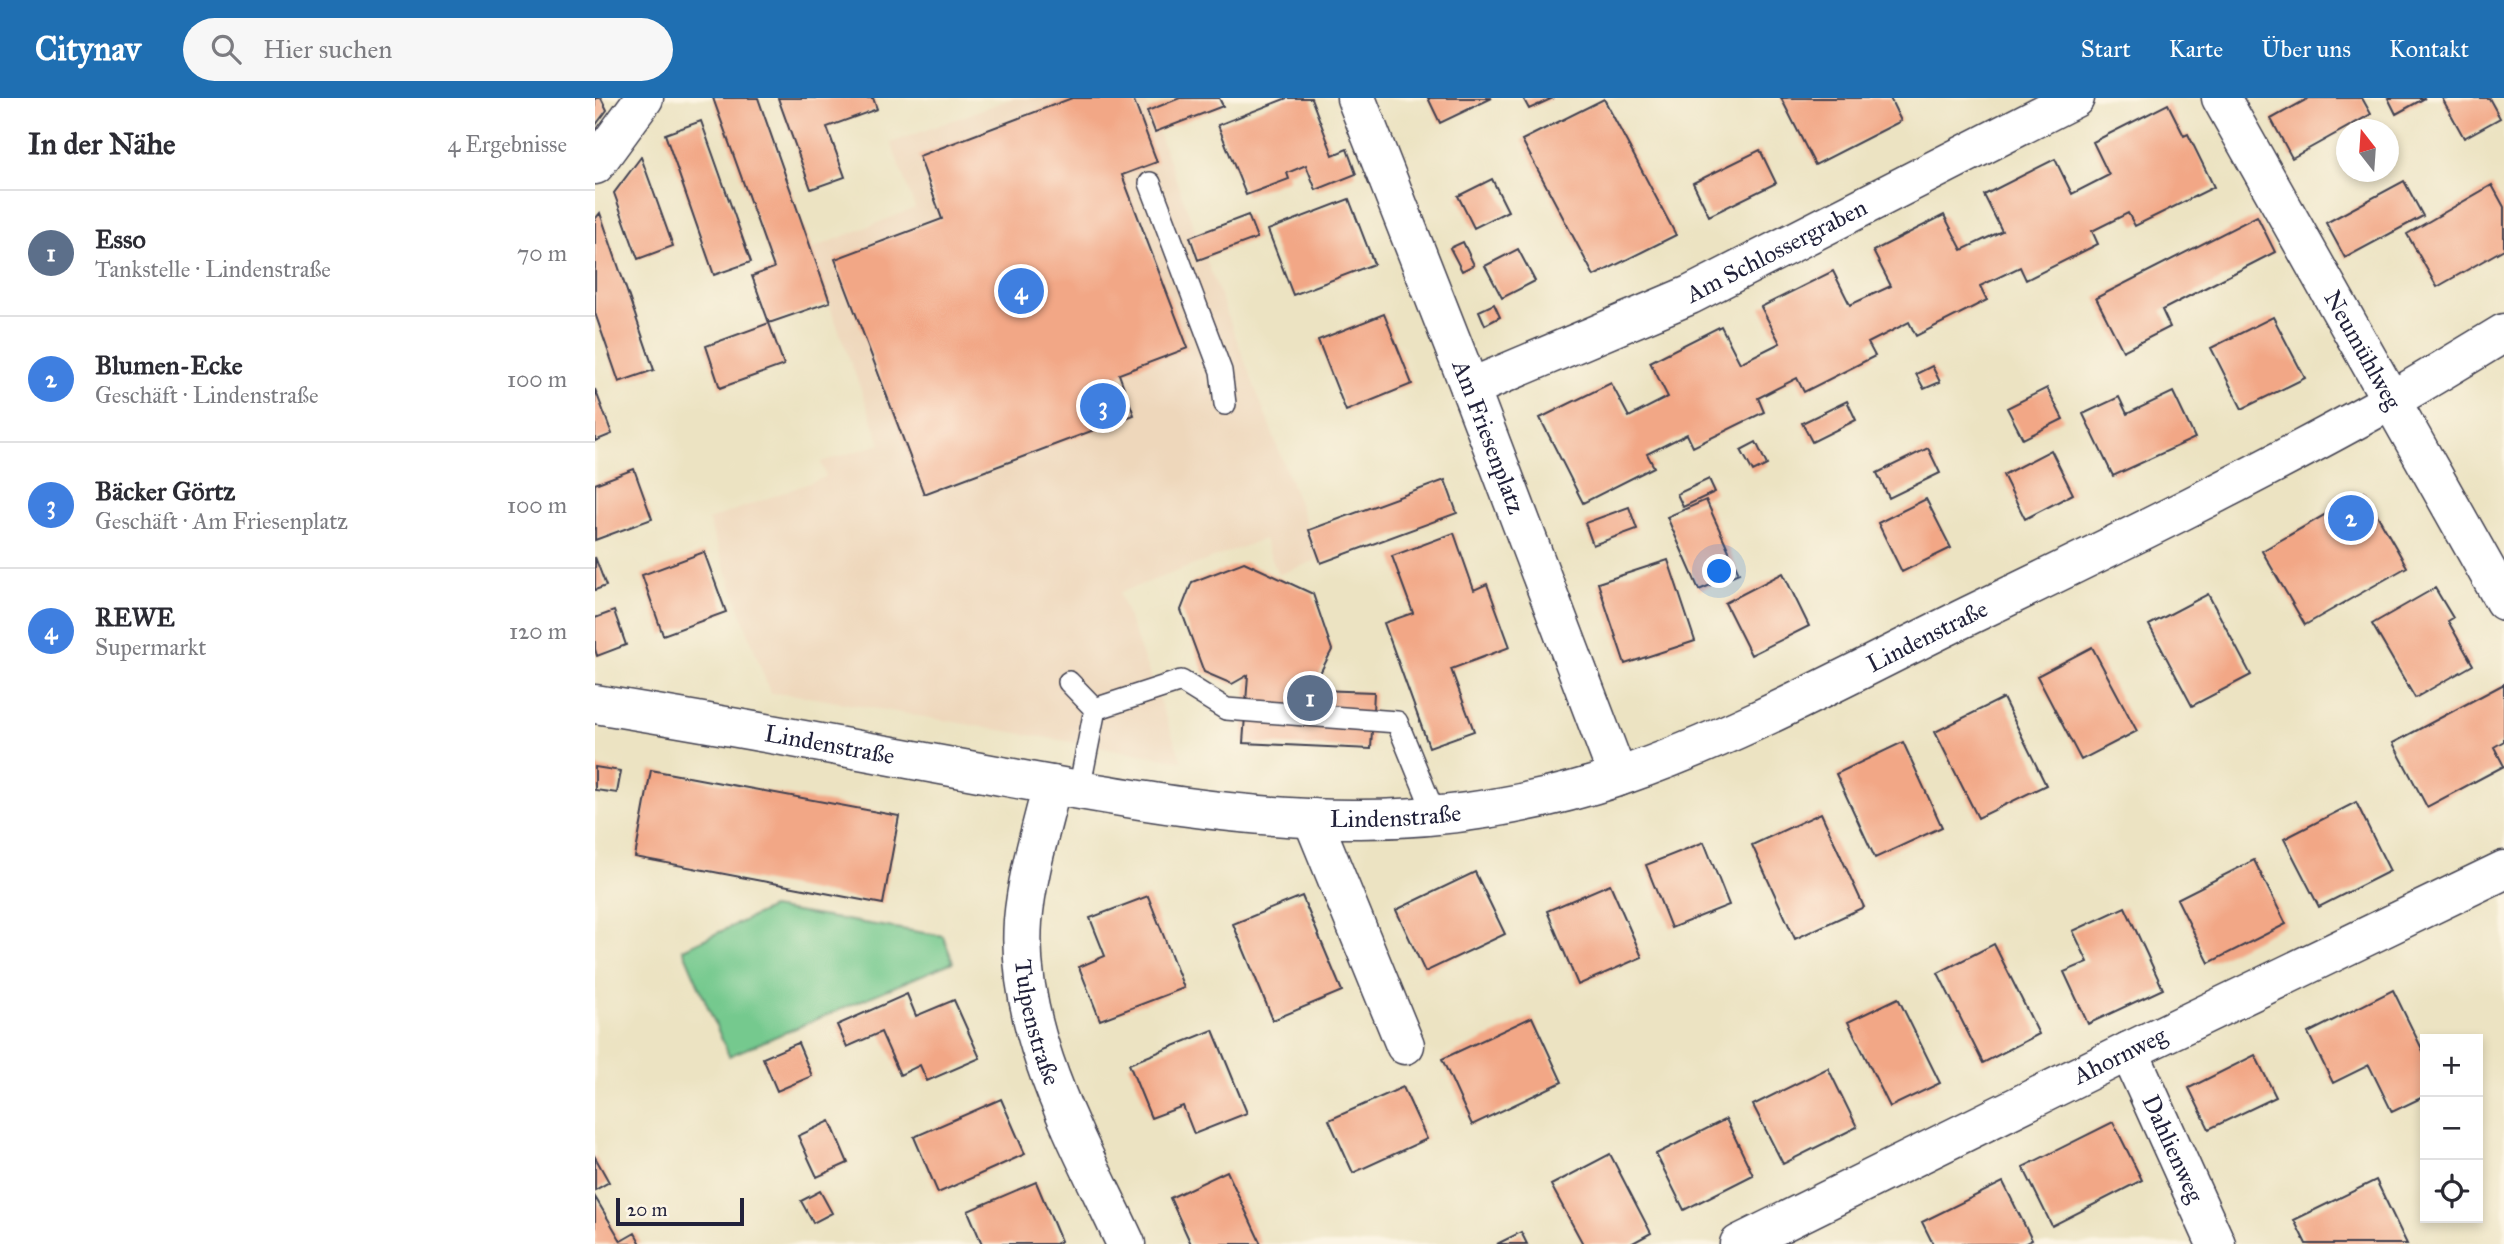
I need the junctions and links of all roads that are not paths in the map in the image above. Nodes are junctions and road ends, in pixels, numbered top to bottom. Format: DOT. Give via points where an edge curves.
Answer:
graph roads {
  1 [pos="644,98"];
  2 [pos="1356,98"];
  3 [pos="2075,98"];
  4 [pos="2221,98"];
  5 [pos="595,164"];
  6 [pos="1150,183"];
  7 [pos="2504,333"];
  8 [pos="1470,388"];
  9 [pos="2390,401"];
  10 [pos="1225,404"];
  11 [pos="2504,601"];
  12 [pos="1069,682"];
  13 [pos="595,704"];
  14 [pos="1095,709"];
  15 [pos="1618,777"];
  16 [pos="1066,788"];
  17 [pos="1434,815"];
  18 [pos="1312,818"];
  19 [pos="2504,870"];
  20 [pos="1405,1045"];
  21 [pos="2129,1051"];
  22 [pos="1126,1244"];
  23 [pos="1739,1244"];
  24 [pos="2216,1244"];
  1 -- 5 [label="street"];
  2 -- 8 [label="street, Am Friesenplatz"];
  3 -- 8 [label="street, Am Schlossergraben" via="1690,295"];
  4 -- 9 [label="street, Neumühlweg"];
  6 -- 10 [label="lane" via="1221,371"];
  7 -- 9 [label="street, Lindenstraße"];
  8 -- 15 [label="street, Am Friesenplatz"];
  9 -- 11 [label="street, Neumühlweg"];
  9 -- 15 [label="street, Lindenstraße" via="2082,561 1753,722"];
  12 -- 14 [label="lane"];
  13 -- 16 [label="street, Lindenstraße"];
  14 -- 16 [label="lane"];
  14 -- 17 [label="lane" via="1181,681 1226,709 1397,722"];
  15 -- 17 [label="street, Lindenstraße" via="1499,806"];
  16 -- 18 [label="street, Lindenstraße" via="1239,813"];
  16 -- 22 [label="street, Tulpenstraße" via="1030,876 1023,922 1023,972 1053,1084"];
  17 -- 18 [label="street, Lindenstraße"];
  18 -- 20 [label="street, Lindenstraße"];
  19 -- 21 [label="street, Ahornweg"];
  21 -- 23 [label="street, Ahornweg"];
  21 -- 24 [label="street, Dahlienweg"];
}
